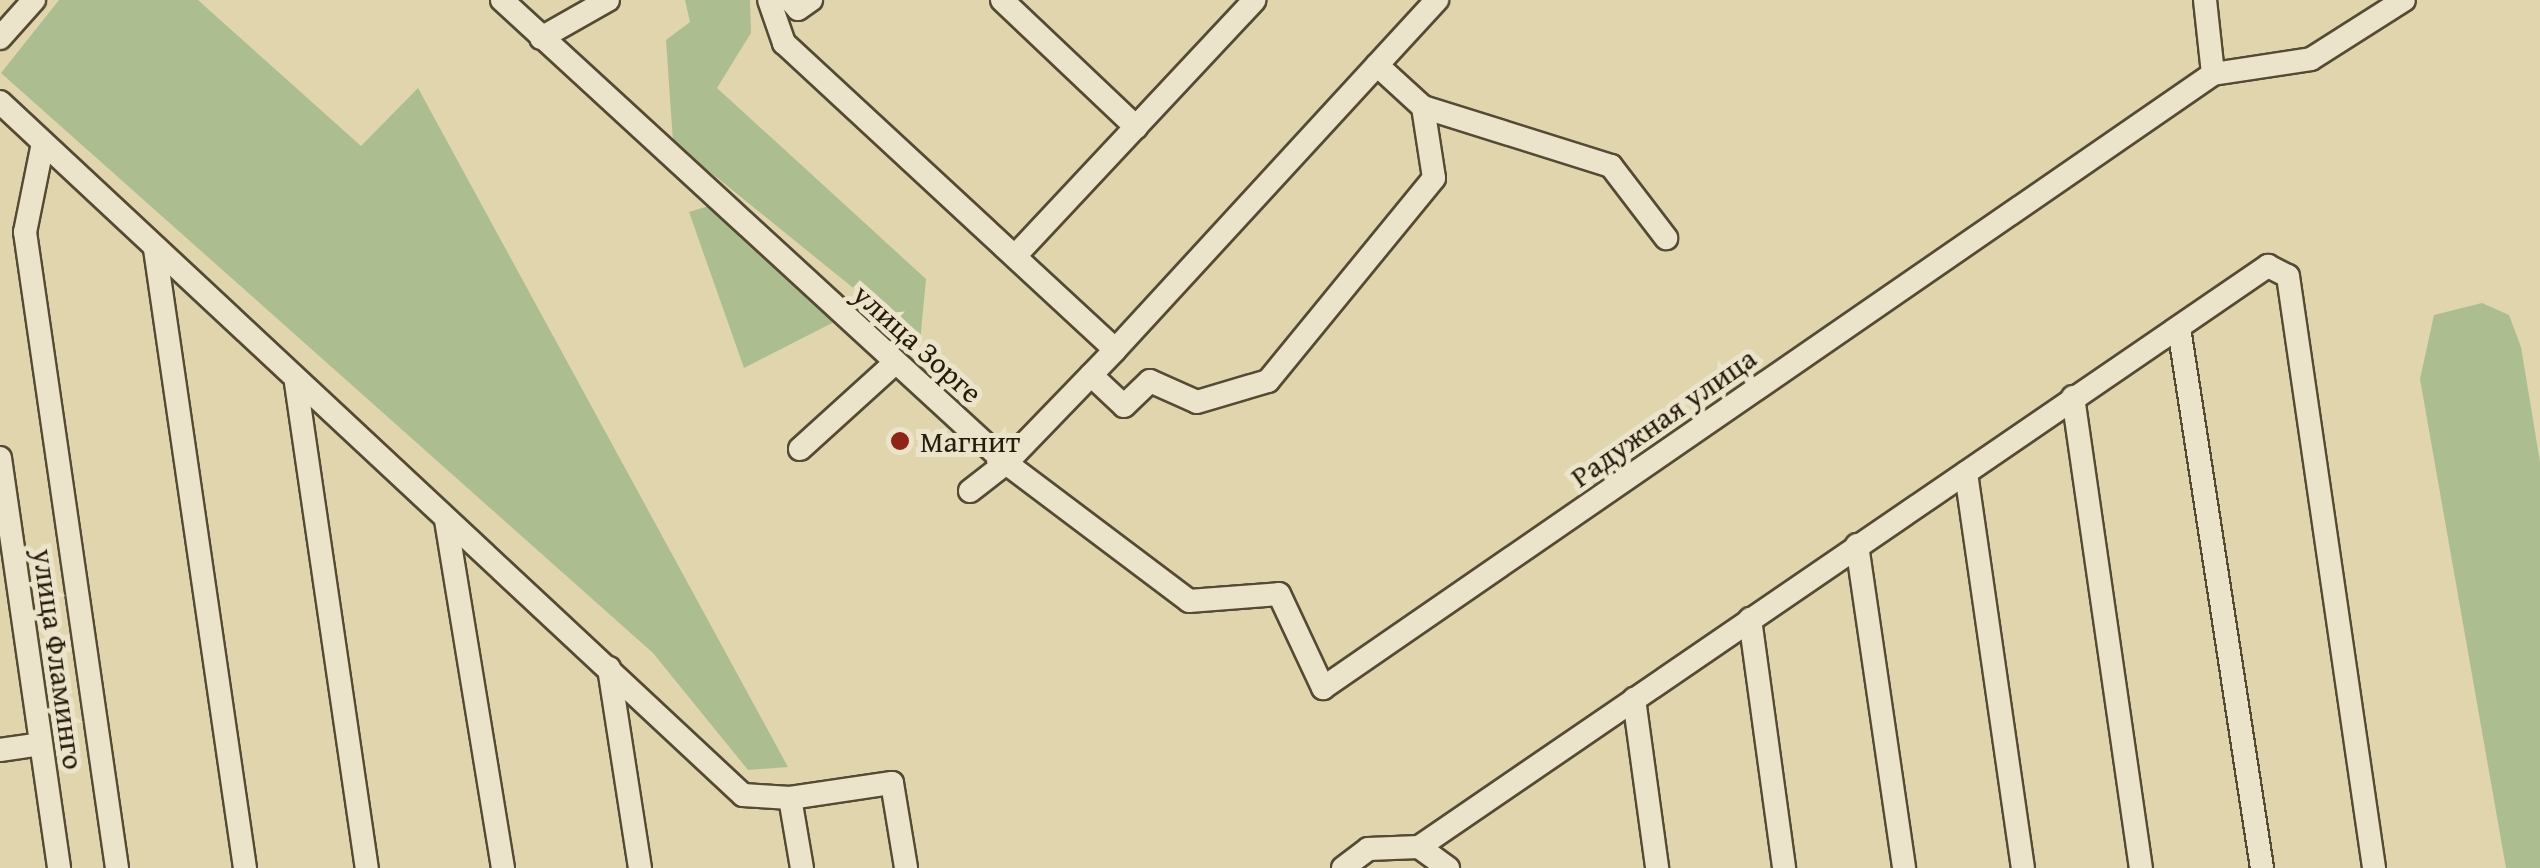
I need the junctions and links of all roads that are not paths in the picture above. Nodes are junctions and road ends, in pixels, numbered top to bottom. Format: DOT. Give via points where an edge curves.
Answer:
graph roads {
  1 [pos="34,0"];
  2 [pos="502,0"];
  3 [pos="608,0"];
  4 [pos="769,0"];
  5 [pos="790,0"];
  6 [pos="811,0"];
  7 [pos="1002,0"];
  8 [pos="1255,0"];
  9 [pos="2204,0"];
  10 [pos="2404,0"];
  11 [pos="1426,4"];
  12 [pos="0,38"];
  13 [pos="542,38"];
  14 [pos="1377,65"];
  15 [pos="2214,74"];
  16 [pos="0,102"];
  17 [pos="1423,107"];
  18 [pos="1136,127"];
  19 [pos="43,143"];
  20 [pos="1666,238"];
  21 [pos="156,249"];
  22 [pos="1016,255"];
  23 [pos="2179,328"];
  24 [pos="1115,350"];
  25 [pos="895,362"];
  26 [pos="1091,375"];
  27 [pos="296,383"];
  28 [pos="2073,397"];
  29 [pos="800,449"];
  30 [pos="0,458"];
  31 [pos="1006,463"];
  32 [pos="1966,472"];
  33 [pos="970,491"];
  34 [pos="446,520"];
  35 [pos="1857,546"];
  36 [pos="1750,619"];
  37 [pos="608,668"];
  38 [pos="1634,699"];
  39 [pos="42,744"];
  40 [pos="0,750"];
  41 [pos="790,798"];
  42 [pos="1419,847"];
  43 [pos="59,868"];
  44 [pos="117,868"];
  45 [pos="245,868"];
  46 [pos="367,868"];
  47 [pos="503,868"];
  48 [pos="640,868"];
  49 [pos="802,868"];
  50 [pos="906,868"];
  51 [pos="1343,868"];
  52 [pos="1448,868"];
  53 [pos="1658,868"];
  54 [pos="1784,868"];
  55 [pos="1904,868"];
  56 [pos="2023,868"];
  57 [pos="2141,868"];
  58 [pos="2262,868"];
  59 [pos="2374,868"];
  1 -- 12 [label="street"];
  2 -- 13 [label="street, улица Зорге"];
  3 -- 13 [label="street"];
  4 -- 22 [label="street" via="784,43"];
  5 -- 6 [label="street" via="798,9"];
  7 -- 18 [label="street"];
  8 -- 18 [label="street"];
  9 -- 15 [label="street"];
  10 -- 15 [label="street, Радужная улица" via="2311,59"];
  11 -- 14 [label="street"];
  13 -- 25 [label="street, улица Зорге"];
  14 -- 17 [label="street"];
  14 -- 24 [label="street"];
  15 -- 31 [label="street, Радужная улица" via="1324,688 1280,594 1188,601"];
  16 -- 19 [label="street"];
  17 -- 20 [label="street" via="1611,166"];
  17 -- 26 [label="street" via="1434,178 1268,381 1197,402 1150,380 1124,406"];
  18 -- 22 [label="street"];
  19 -- 21 [label="street"];
  19 -- 44 [label="street" via="24,232"];
  21 -- 27 [label="street"];
  21 -- 45 [label="street"];
  22 -- 24 [label="street"];
  23 -- 28 [label="street"];
  23 -- 58 [label="street"];
  23 -- 59 [label="street" via="2268,266 2288,276"];
  24 -- 26 [label="street"];
  25 -- 29 [label="street"];
  25 -- 31 [label="street, улица Зорге"];
  26 -- 31 [label="street"];
  27 -- 34 [label="street"];
  27 -- 46 [label="street"];
  28 -- 32 [label="street"];
  28 -- 57 [label="street"];
  30 -- 39 [label="street, улица Фламинго"];
  31 -- 33 [label="street"];
  32 -- 35 [label="street"];
  32 -- 56 [label="street"];
  34 -- 37 [label="street"];
  34 -- 47 [label="street"];
  35 -- 36 [label="street"];
  35 -- 55 [label="street"];
  36 -- 38 [label="street"];
  36 -- 54 [label="street"];
  37 -- 41 [label="street" via="743,795"];
  37 -- 48 [label="street"];
  38 -- 42 [label="street"];
  38 -- 53 [label="street"];
  39 -- 40 [label="street"];
  39 -- 43 [label="street, улица Фламинго"];
  41 -- 49 [label="street"];
  41 -- 50 [label="street" via="892,783"];
  42 -- 51 [label="street" via="1368,850"];
  42 -- 52 [label="street"];
}
